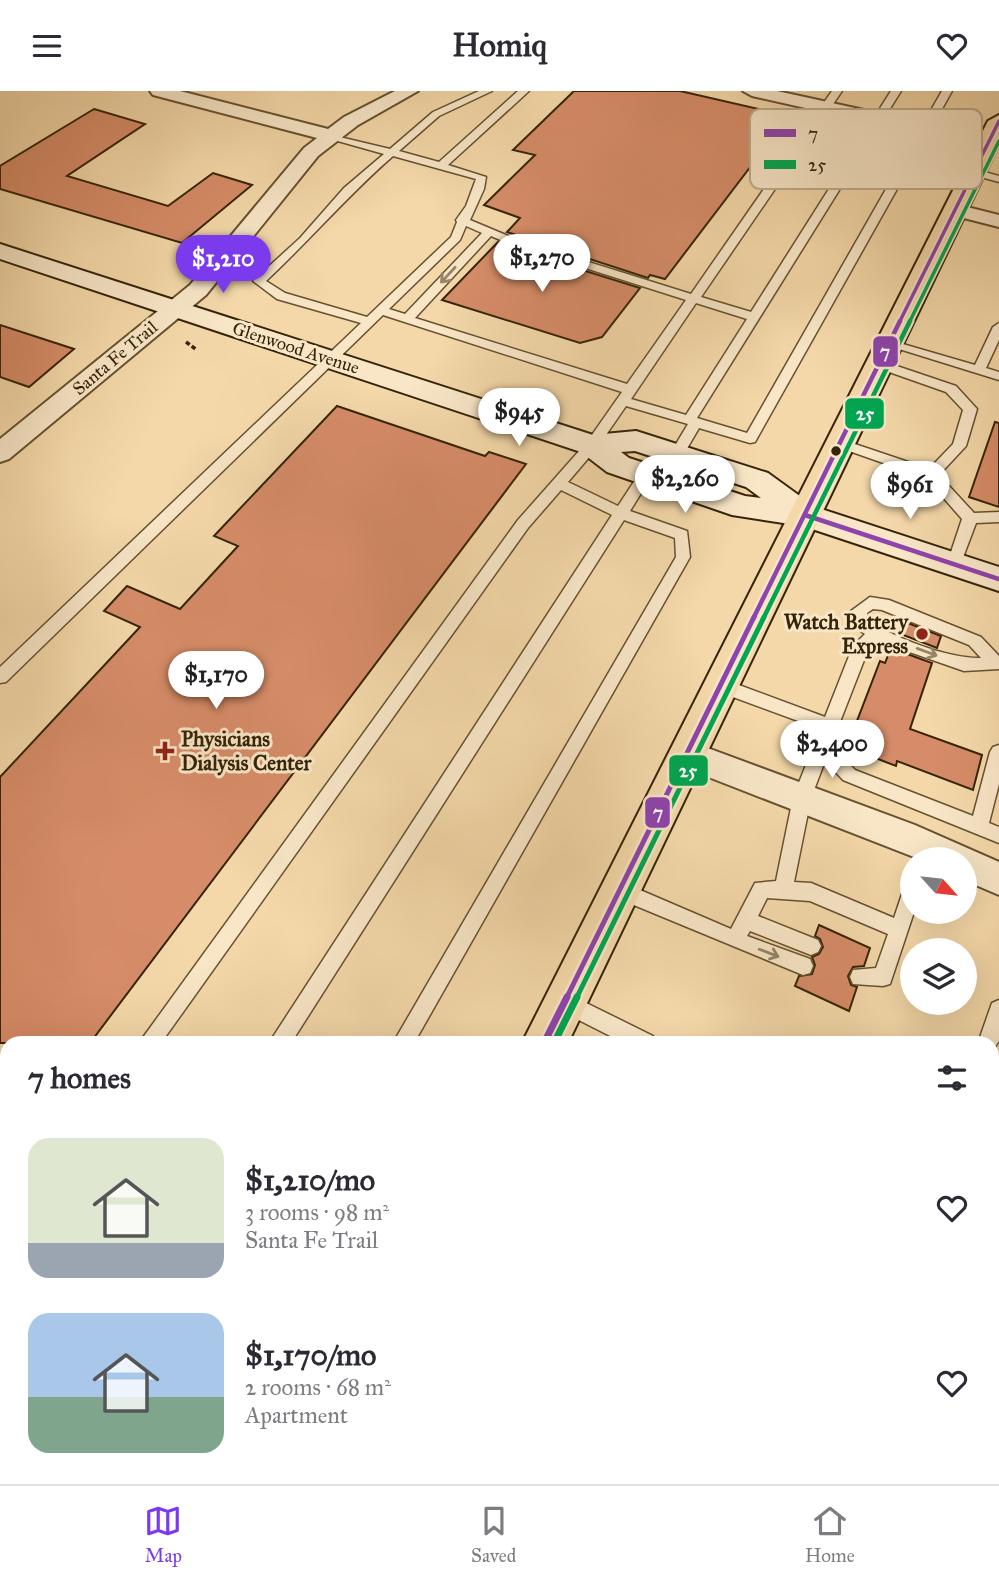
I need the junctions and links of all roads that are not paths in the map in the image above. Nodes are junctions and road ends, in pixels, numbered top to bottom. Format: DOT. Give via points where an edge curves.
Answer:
graph roads {
  1 [pos="159,91"];
  2 [pos="409,91"];
  3 [pos="486,91"];
  4 [pos="524,91"];
  5 [pos="752,91"];
  6 [pos="837,91"];
  7 [pos="895,91"];
  8 [pos="947,91"];
  9 [pos="826,107"];
  10 [pos="835,109"];
  11 [pos="884,109"];
  12 [pos="937,109"];
  13 [pos="996,129"];
  14 [pos="331,136"];
  15 [pos="391,152"];
  16 [pos="982,156"];
  17 [pos="442,165"];
  18 [pos="982,174"];
  19 [pos="999,179"];
  20 [pos="769,189"];
  21 [pos="834,189"];
  22 [pos="892,189"];
  23 [pos="966,189"];
  24 [pos="955,210"];
  25 [pos="461,220"];
  26 [pos="999,221"];
  27 [pos="489,232"];
  28 [pos="0,251"];
  29 [pos="692,300"];
  30 [pos="174,308"];
  31 [pos="383,311"];
  32 [pos="753,317"];
  33 [pos="407,319"];
  34 [pos="371,322"];
  35 [pos="999,327"];
  36 [pos="884,354"];
  37 [pos="332,360"];
  38 [pos="979,370"];
  39 [pos="999,376"];
  40 [pos="627,395"];
  41 [pos="693,421"];
  42 [pos="840,443"];
  43 [pos="592,445"];
  44 [pos="0,453"];
  45 [pos="677,454"];
  46 [pos="646,474"];
  47 [pos="930,475"];
  48 [pos="561,484"];
  49 [pos="621,513"];
  50 [pos="805,515"];
  51 [pos="999,517"];
  52 [pos="970,518"];
  53 [pos="954,564"];
  54 [pos="999,579"];
  55 [pos="876,634"];
  56 [pos="997,662"];
  57 [pos="0,677"];
  58 [pos="720,685"];
  59 [pos="830,726"];
  60 [pos="822,747"];
  61 [pos="999,752"];
  62 [pos="686,754"];
  63 [pos="802,798"];
  64 [pos="979,826"];
  65 [pos="999,835"];
  66 [pos="916,847"];
  67 [pos="977,869"];
  68 [pos="999,879"];
  69 [pos="619,890"];
  70 [pos="783,890"];
  71 [pos="746,920"];
  72 [pos="901,924"];
  73 [pos="899,929"];
  74 [pos="735,940"];
  75 [pos="811,946"];
  76 [pos="803,966"];
  77 [pos="860,977"];
  78 [pos="564,1002"];
  79 [pos="999,1010"];
  80 [pos="154,1036"];
  81 [pos="284,1036"];
  82 [pos="407,1036"];
  83 [pos="547,1036"];
  84 [pos="632,1036"];
  85 [pos="990,1036"];
  1 -- 14 [label="street"];
  2 -- 14 [label="street, Santa Fe Trail"];
  3 -- 15 [label="lane" via="436,114"];
  4 -- 17 [label="lane"];
  5 -- 9 [label="street"];
  6 -- 9 [label="lane"];
  7 -- 11 [label="lane"];
  8 -- 12 [label="lane"];
  9 -- 10 [label="street"];
  13 -- 16 [label="main road"];
  14 -- 15 [label="lane"];
  14 -- 30 [label="street, Santa Fe Trail" via="312,152 209,279"];
  15 -- 17 [label="lane"];
  15 -- 34 [label="lane" via="259,281 281,296"];
  17 -- 25 [label="lane" via="477,174 483,180"];
  18 -- 19 [label="lane"];
  20 -- 29 [label="lane"];
  21 -- 32 [label="lane"];
  22 -- 41 [label="lane" via="750,439"];
  23 -- 24 [label="main road"];
  24 -- 26 [label="street"];
  24 -- 36 [label="main road"];
  25 -- 27 [label="lane"];
  25 -- 31 [label="lane" via="456,238"];
  27 -- 29 [label="lane"];
  27 -- 33 [label="lane, one-way"];
  28 -- 30 [label="street, Glenwood Avenue"];
  29 -- 32 [label="lane"];
  29 -- 40 [label="lane"];
  30 -- 37 [label="street, Glenwood Avenue"];
  30 -- 44 [label="street, Santa Fe Trail"];
  31 -- 33 [label="lane"];
  31 -- 34 [label="lane"];
  32 -- 41 [label="lane"];
  33 -- 40 [label="lane"];
  34 -- 37 [label="lane"];
  35 -- 38 [label="lane"];
  36 -- 38 [label="lane"];
  36 -- 42 [label="main road"];
  36 -- 47 [label="lane" via="951,389 970,409 959,446"];
  37 -- 43 [label="street, Glenwood Avenue"];
  37 -- 57 [label="lane"];
  38 -- 39 [label="lane"];
  40 -- 41 [label="lane"];
  40 -- 43 [label="lane"];
  41 -- 45 [label="lane"];
  42 -- 47 [label="lane"];
  42 -- 50 [label="main road"];
  43 -- 45 [label="street, Glenwood Avenue" via="636,441"];
  43 -- 46 [label="street, Glenwood Avenue" via="618,465"];
  43 -- 48 [label="lane"];
  45 -- 50 [label="street, Glenwood Avenue" via="757,480"];
  46 -- 49 [label="lane"];
  46 -- 50 [label="street, Glenwood Avenue" via="743,507"];
  47 -- 52 [label="lane"];
  48 -- 49 [label="lane"];
  48 -- 80 [label="lane" via="523,524"];
  49 -- 81 [label="lane"];
  49 -- 82 [label="lane" via="682,535 683,558"];
  50 -- 53 [label="street, Glenwood Avenue"];
  50 -- 58 [label="main road"];
  51 -- 52 [label="lane"];
  52 -- 53 [label="lane"];
  53 -- 54 [label="street, Glenwood Avenue"];
  55 -- 56 [label="lane, one-way" via="964,665"];
  55 -- 56 [label="lane" via="860,623 859,611 870,603 884,604 975,641"];
  55 -- 59 [label="lane" via="861,646"];
  58 -- 59 [label="lane"];
  58 -- 62 [label="main road"];
  59 -- 60 [label="lane"];
  60 -- 63 [label="lane"];
  60 -- 64 [label="lane" via="849,775"];
  61 -- 64 [label="lane"];
  62 -- 63 [label="street"];
  62 -- 69 [label="main road"];
  63 -- 66 [label="street"];
  63 -- 70 [label="lane"];
  64 -- 65 [label="lane"];
  67 -- 68 [label="street"];
  69 -- 74 [label="lane"];
  69 -- 78 [label="main road"];
  70 -- 71 [label="lane" via="762,890"];
  70 -- 73 [label="lane" via="811,891"];
  71 -- 74 [label="lane"];
  71 -- 75 [label="lane"];
  72 -- 73 [label="lane"];
  73 -- 77 [label="lane" via="883,977"];
  74 -- 76 [label="lane, one-way"];
  78 -- 83 [label="main road"];
  78 -- 84 [label="lane"];
  79 -- 85 [label="lane"];
}
